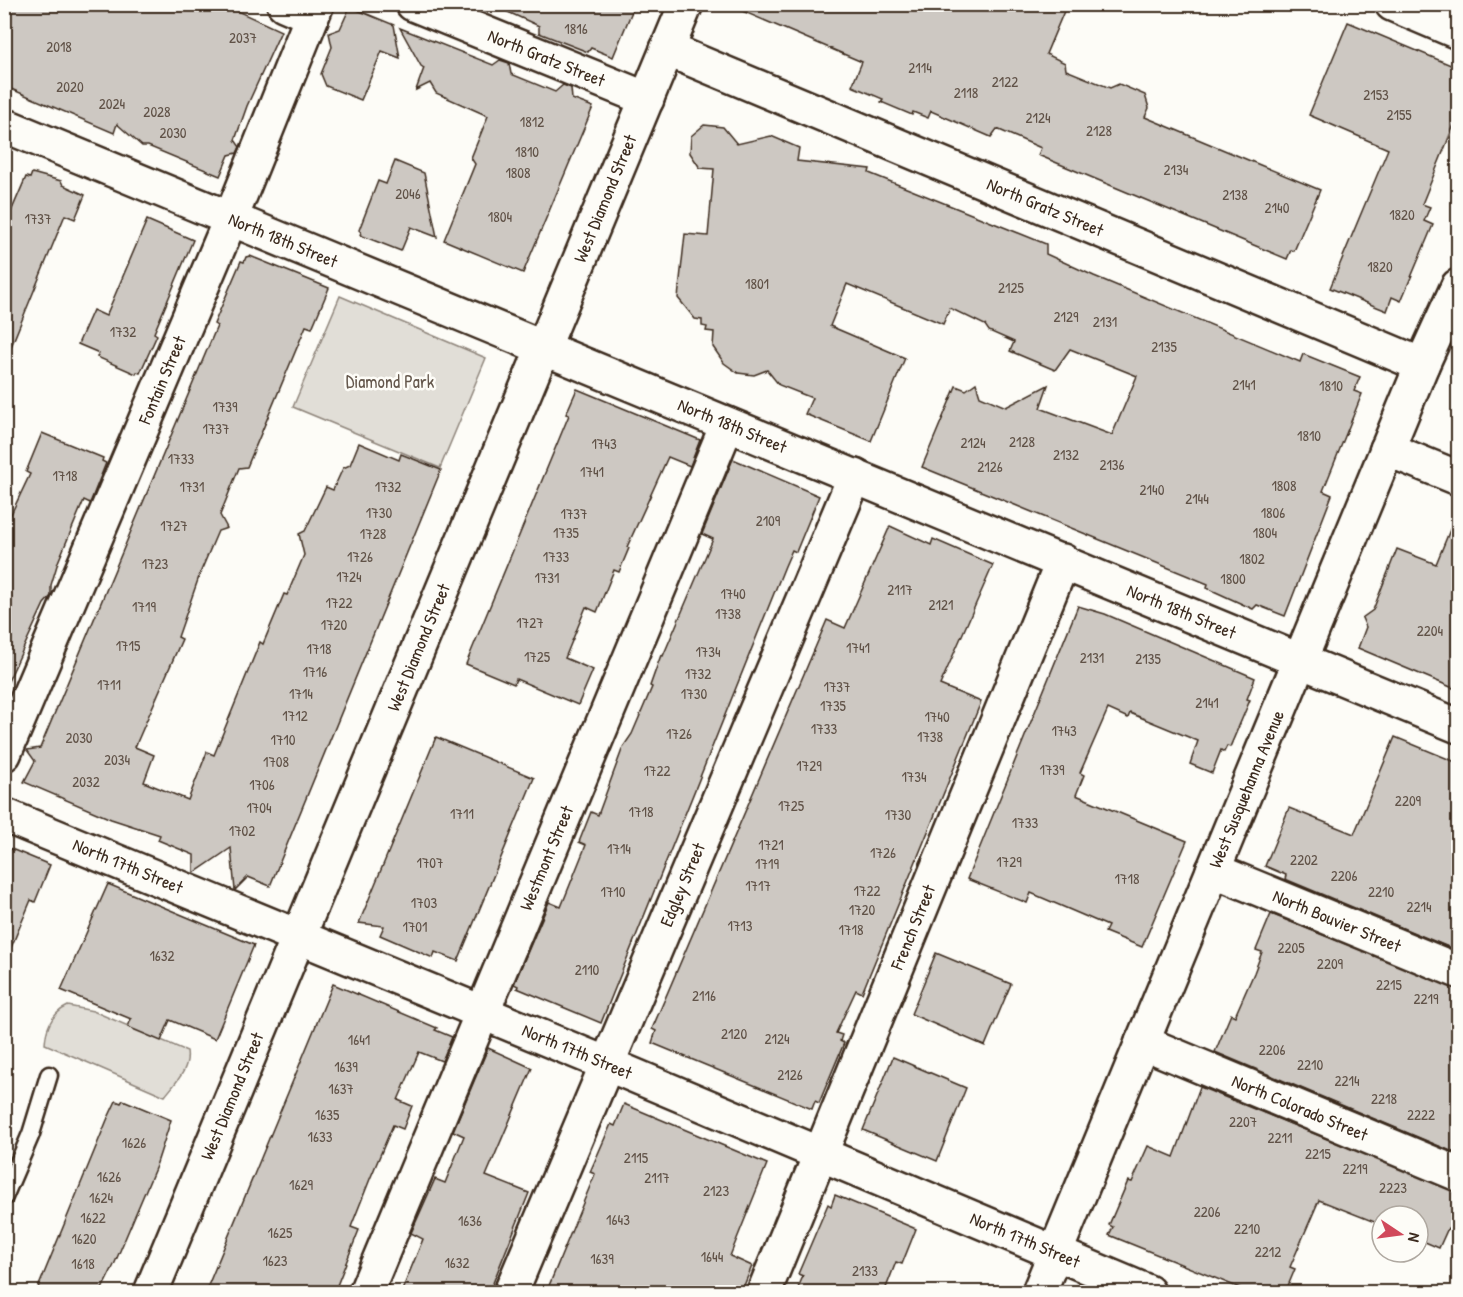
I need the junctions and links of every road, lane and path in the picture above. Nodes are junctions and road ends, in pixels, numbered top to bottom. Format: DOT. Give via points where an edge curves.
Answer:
graph roads {
  1 [pos="413,4"];
  2 [pos="686,4"];
  3 [pos="1392,4"];
  4 [pos="304,8"];
  5 [pos="1458,32"];
  6 [pos="667,49"];
  7 [pos="646,99"];
  8 [pos="7,134"];
  9 [pos="231,218"];
  10 [pos="1458,286"];
  11 [pos="543,348"];
  12 [pos="1422,365"];
  13 [pos="727,425"];
  14 [pos="1387,449"];
  15 [pos="855,476"];
  16 [pos="1458,478"];
  17 [pos="1063,561"];
  18 [pos="1300,661"];
  19 [pos="1458,726"];
  20 [pos="4,754"];
  21 [pos="4,815"];
  22 [pos="1213,870"];
  23 [pos="299,936"];
  24 [pos="1458,971"];
  25 [pos="483,1013"];
  26 [pos="1142,1041"];
  27 [pos="607,1064"];
  28 [pos="49,1075"];
  29 [pos="819,1154"];
  30 [pos="1458,1174"];
  31 [pos="4,1197"];
  32 [pos="1054,1254"];
  33 [pos="151,1293"];
  34 [pos="366,1293"];
  35 [pos="511,1293"];
  36 [pos="765,1293"];
  37 [pos="1038,1293"];
  38 [pos="1148,1293"];
  1 -- 7 [label="street, North Gratz Street"];
  2 -- 6 [label="street, West Diamond Street"];
  3 -- 5 [label="street"];
  4 -- 9 [label="street, Fontain Street"];
  6 -- 7 [label="street, West Diamond Street"];
  6 -- 12 [label="street, North Gratz Street"];
  7 -- 11 [label="street, West Diamond Street"];
  8 -- 9 [label="street, North 18th Street"];
  9 -- 11 [label="street, North 18th Street"];
  9 -- 20 [label="street, Fontain Street"];
  10 -- 12 [label="street, West Susquehanna Avenue"];
  11 -- 13 [label="street, North 18th Street"];
  11 -- 23 [label="street, West Diamond Street"];
  12 -- 14 [label="street, West Susquehanna Avenue"];
  13 -- 15 [label="street, North 18th Street"];
  13 -- 25 [label="street, Westmont Street"];
  14 -- 16 [label="street"];
  14 -- 18 [label="street, West Susquehanna Avenue"];
  15 -- 17 [label="street, North 18th Street"];
  15 -- 27 [label="street, Edgley Street"];
  17 -- 18 [label="street, North 18th Street"];
  17 -- 29 [label="street, French Street"];
  18 -- 19 [label="street, North 18th Street"];
  18 -- 22 [label="street, West Susquehanna Avenue"];
  21 -- 23 [label="street, North 17th Street"];
  22 -- 24 [label="street, North Bouvier Street"];
  22 -- 26 [label="street, West Susquehanna Avenue"];
  23 -- 25 [label="street, North 17th Street"];
  23 -- 33 [label="street, West Diamond Street"];
  25 -- 27 [label="street, North 17th Street"];
  25 -- 34 [label="street, Westmont Street"];
  26 -- 30 [label="street, North Colorado Street"];
  26 -- 32 [label="street, West Susquehanna Avenue"];
  27 -- 29 [label="street, North 17th Street"];
  27 -- 35 [label="street, Edgley Street"];
  28 -- 31 [label="lane" via="31,1134"];
  29 -- 32 [label="street, North 17th Street"];
  29 -- 36 [label="street, French Street"];
  32 -- 37 [label="street, West Susquehanna Avenue"];
  32 -- 38 [label="street, North 17th Street"];
}
